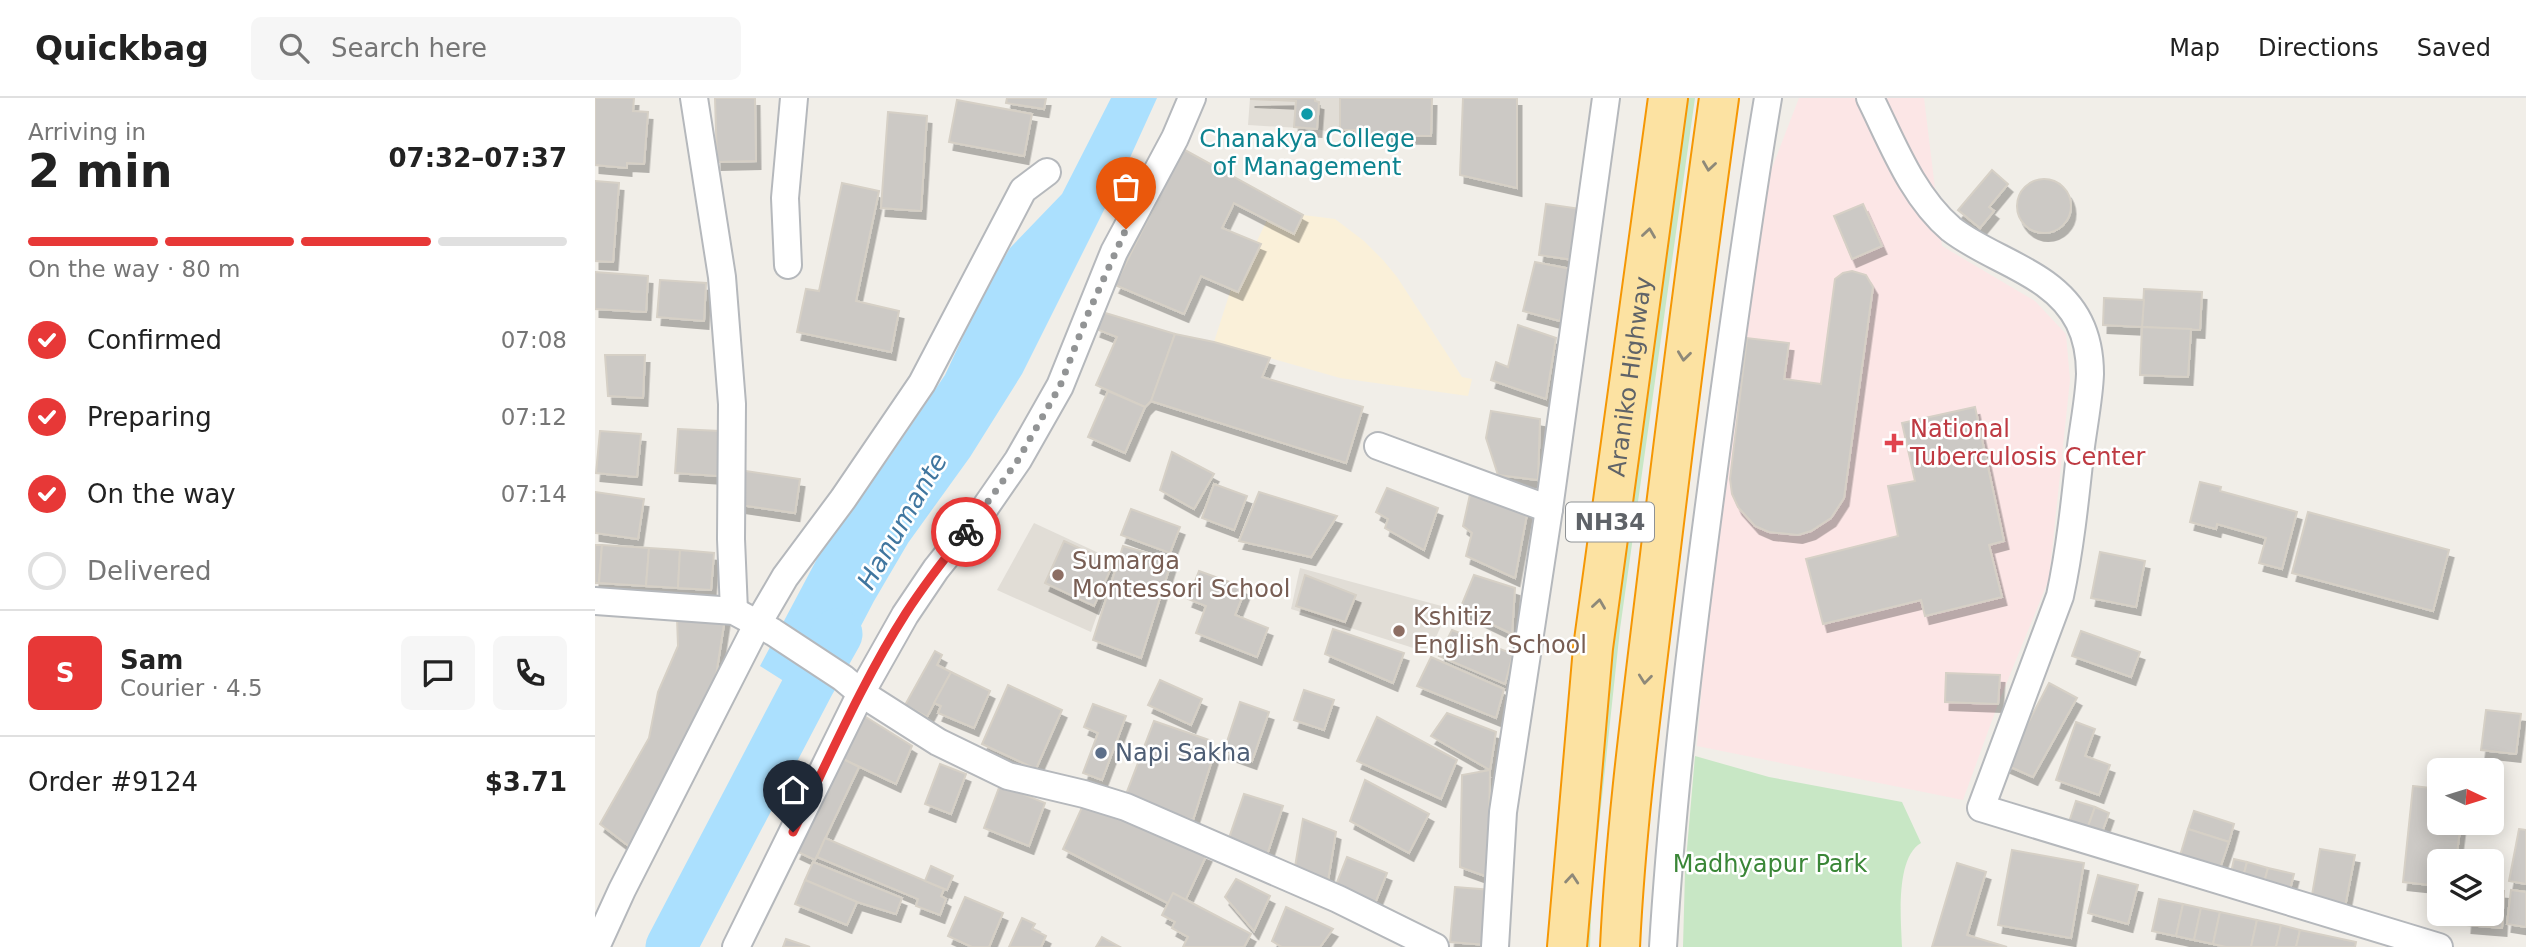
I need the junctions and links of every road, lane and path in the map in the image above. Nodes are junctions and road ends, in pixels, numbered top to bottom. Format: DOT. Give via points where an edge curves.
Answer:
graph roads {
  1 [pos="694,98"];
  2 [pos="794,98"];
  3 [pos="1192,98"];
  4 [pos="1606,98"];
  5 [pos="1668,98"];
  6 [pos="1719,98"];
  7 [pos="1768,98"];
  8 [pos="1870,98"];
  9 [pos="1048,172"];
  10 [pos="788,265"];
  11 [pos="1378,446"];
  12 [pos="1549,509"];
  13 [pos="595,601"];
  14 [pos="734,611"];
  15 [pos="765,629"];
  16 [pos="852,686"];
  17 [pos="596,947"];
  18 [pos="736,947"];
  19 [pos="1435,947"];
  20 [pos="1495,947"];
  21 [pos="1567,947"];
  22 [pos="1621,947"];
  23 [pos="1663,947"];
  24 [pos="2439,947"];
  1 -- 14 [label="street" via="722,277 732,404"];
  2 -- 10 [label="street" via="785,198"];
  3 -- 16 [label="street" via="1114,252 1060,386 1018,460"];
  4 -- 12 [label="street"];
  21 -- 5 [label="highway, Araniko Highway / NH34, one-way" via="1593,648"];
  6 -- 22 [label="highway, Araniko Highway / NH34, one-way" via="1650,635 1624,867"];
  7 -- 23 [label="street" via="1699,580 1669,844"];
  8 -- 24 [label="street" via="1926,201 1952,229 2047,285 2065,302 2087,342 2090,373 2060,596 1981,808"];
  9 -- 15 [label="street" via="1023,190 922,383 785,576"];
  11 -- 12 [label="street"];
  12 -- 20 [label="street" via="1503,812"];
  13 -- 14 [label="street"];
  14 -- 15 [label="street"];
  15 -- 16 [label="street"];
  15 -- 17 [label="street" via="622,890"];
  16 -- 18 [label="street"];
  16 -- 19 [label="street" via="938,742 1008,776 1126,807 1338,899"];
}
